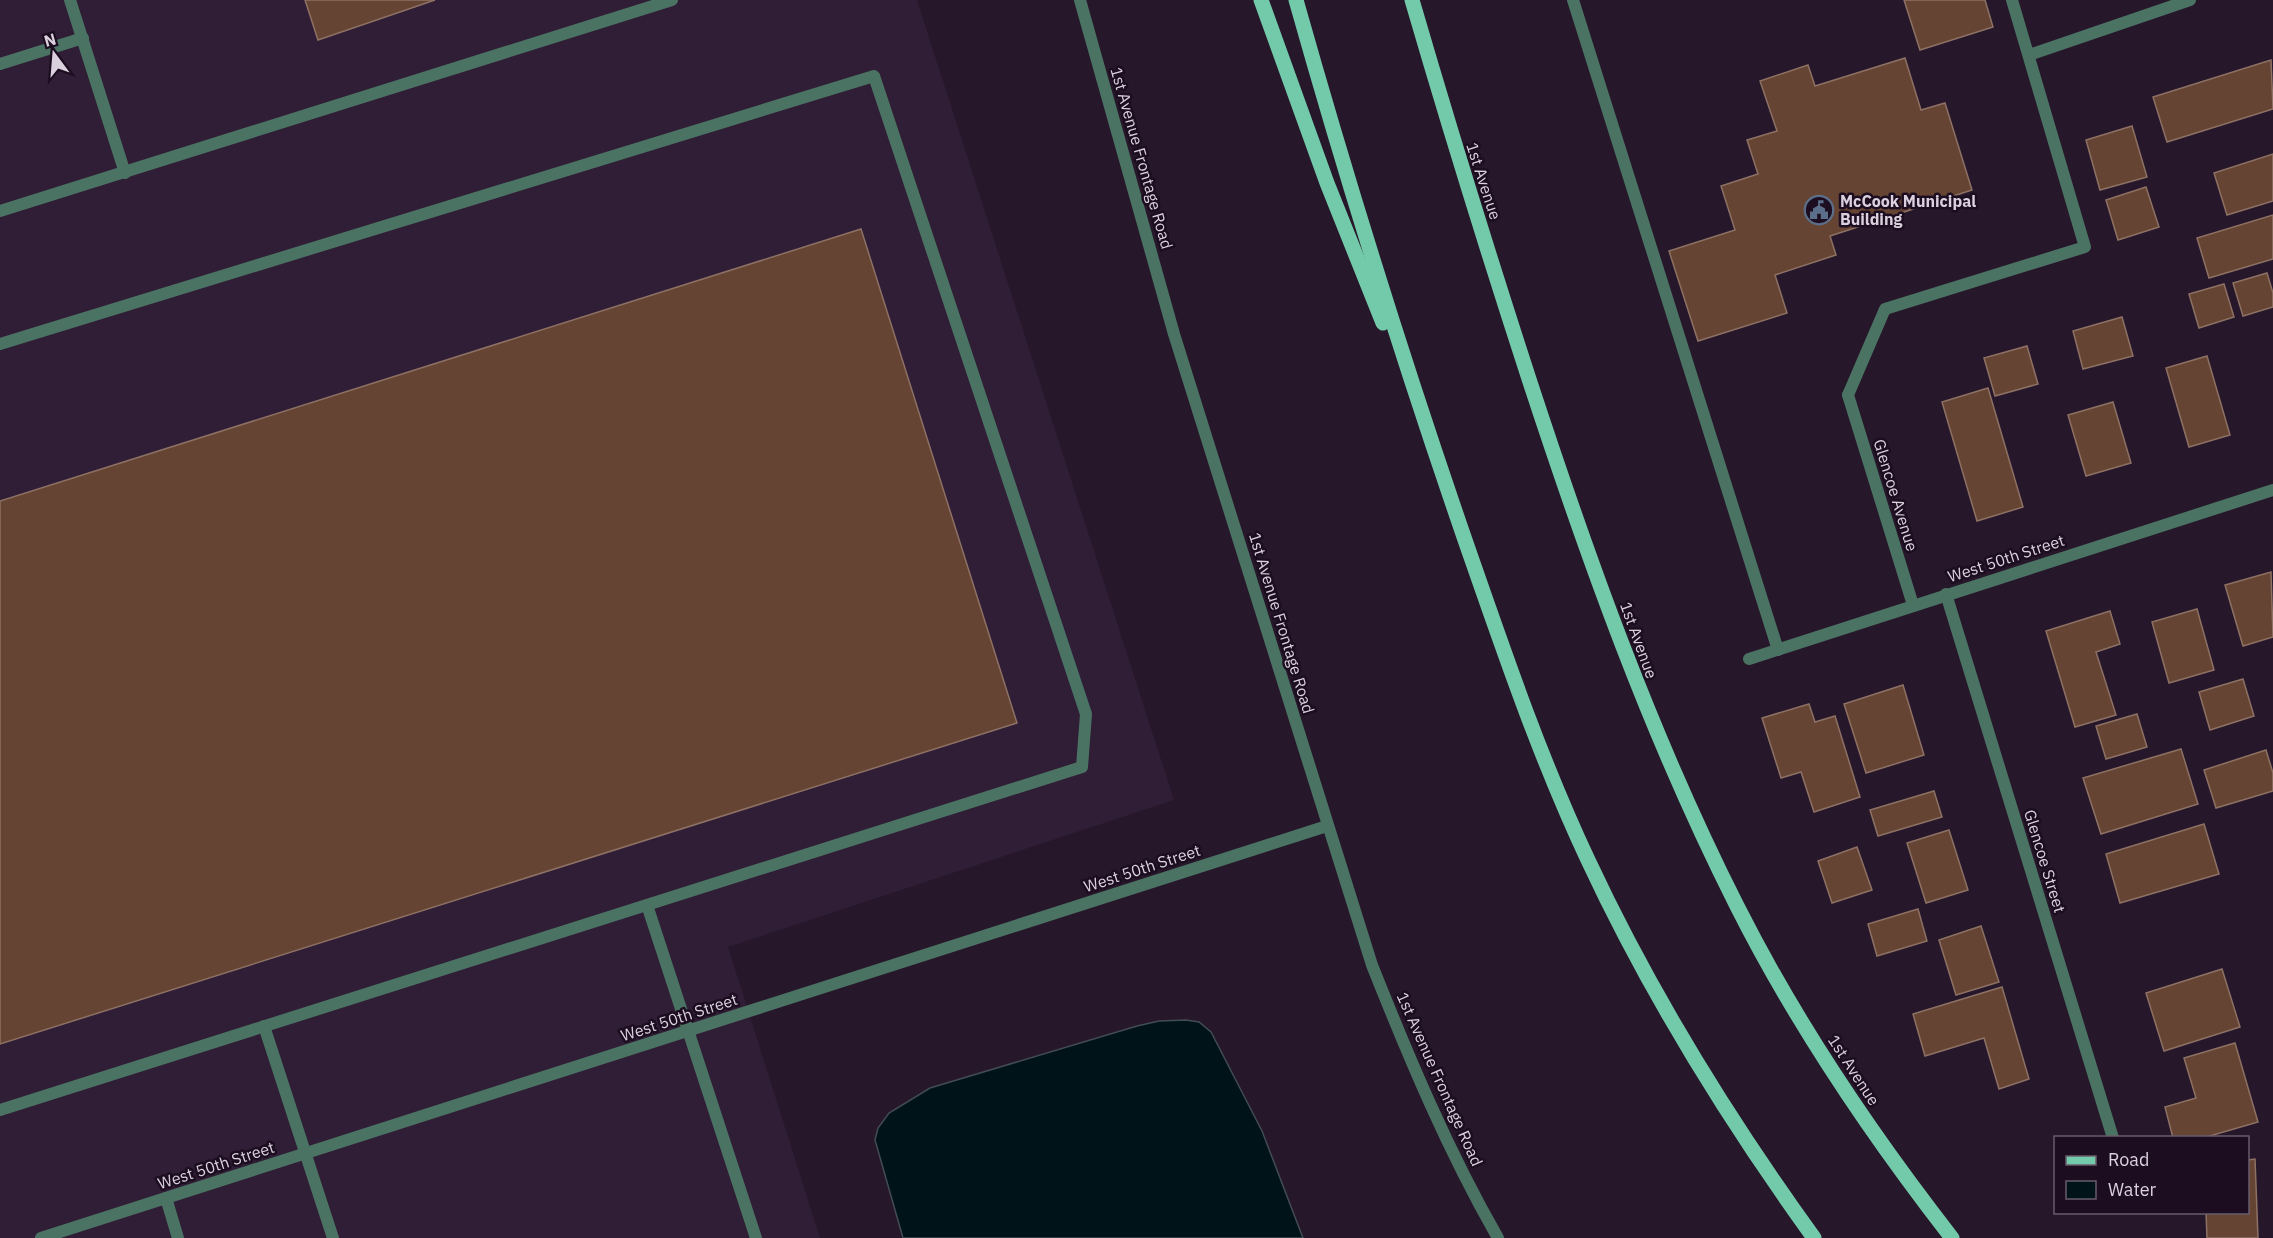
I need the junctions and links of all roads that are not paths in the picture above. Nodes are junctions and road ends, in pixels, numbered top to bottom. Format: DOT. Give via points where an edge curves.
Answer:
graph roads {
  1 [pos="70,0"];
  2 [pos="672,0"];
  3 [pos="1080,0"];
  4 [pos="1262,0"];
  5 [pos="1296,0"];
  6 [pos="1412,0"];
  7 [pos="1573,0"];
  8 [pos="2012,0"];
  9 [pos="2190,0"];
  10 [pos="83,39"];
  11 [pos="2029,55"];
  12 [pos="0,64"];
  13 [pos="125,173"];
  14 [pos="0,211"];
  15 [pos="0,344"];
  16 [pos="1432,443"];
  17 [pos="2273,490"];
  18 [pos="1946,594"];
  19 [pos="1914,605"];
  20 [pos="1778,650"];
  21 [pos="1749,659"];
  22 [pos="1327,826"];
  23 [pos="647,905"];
  24 [pos="264,1026"];
  25 [pos="688,1031"];
  26 [pos="0,1110"];
  27 [pos="2113,1136"];
  28 [pos="306,1153"];
  29 [pos="166,1198"];
  30 [pos="41,1238"];
  31 [pos="178,1238"];
  32 [pos="333,1238"];
  33 [pos="756,1238"];
  34 [pos="1498,1238"];
  35 [pos="1814,1238"];
  36 [pos="1952,1238"];
  1 -- 10 [label="street"];
  2 -- 13 [label="street"];
  3 -- 22 [label="street, 1st Avenue Frontage Road" via="1174,334"];
  4 -- 16 [label="main road" via="1327,183"];
  5 -- 16 [label="main road" via="1369,249"];
  6 -- 36 [label="main road, 1st Avenue" via="1459,163 1562,480 1629,667 1679,785 1738,908 1800,1020 1864,1119"];
  7 -- 20 [label="street"];
  8 -- 11 [label="street"];
  9 -- 11 [label="street"];
  10 -- 12 [label="street"];
  10 -- 13 [label="street"];
  11 -- 19 [label="street, Glencoe Avenue" via="2085,247 1885,309 1848,395"];
  13 -- 14 [label="street"];
  15 -- 23 [label="street" via="874,76 1086,714 1082,767"];
  16 -- 35 [label="main road" via="1530,724 1587,860 1691,1054"];
  17 -- 18 [label="street, West 50th Street"];
  18 -- 19 [label="street, West 50th Street"];
  18 -- 27 [label="street, Glencoe Street"];
  19 -- 20 [label="street, West 50th Street"];
  20 -- 21 [label="street, West 50th Street"];
  22 -- 25 [label="street, West 50th Street"];
  22 -- 34 [label="street, 1st Avenue Frontage Road" via="1372,965 1404,1045"];
  23 -- 24 [label="street"];
  23 -- 25 [label="street"];
  24 -- 26 [label="street"];
  24 -- 28 [label="street"];
  25 -- 28 [label="street, West 50th Street"];
  25 -- 33 [label="street"];
  28 -- 29 [label="street, West 50th Street"];
  28 -- 32 [label="street"];
  29 -- 30 [label="street, West 50th Street"];
  29 -- 31 [label="street"];
}
